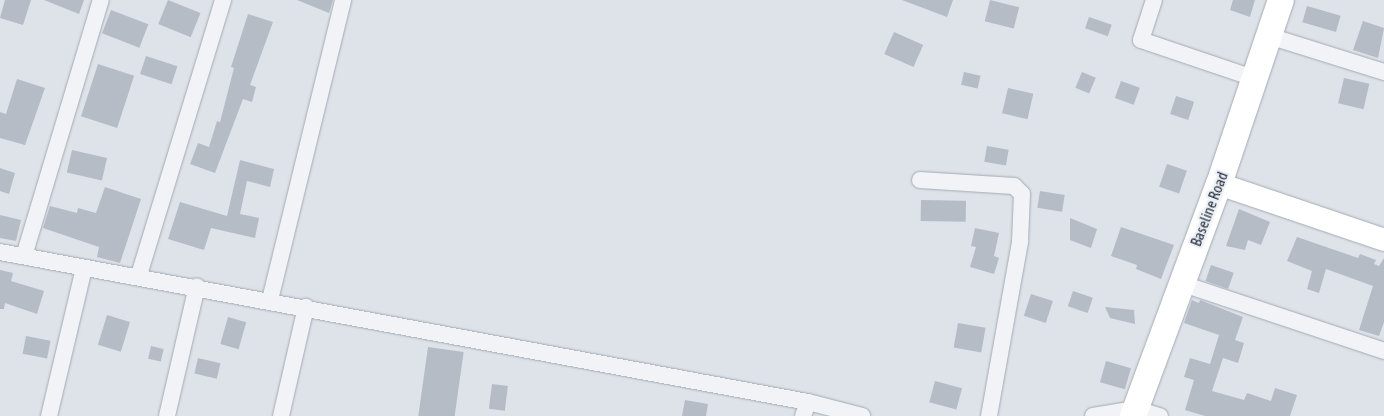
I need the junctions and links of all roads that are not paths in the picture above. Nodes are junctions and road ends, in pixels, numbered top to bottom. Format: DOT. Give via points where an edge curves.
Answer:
graph roads {
  1 [pos="101,0"];
  2 [pos="223,0"];
  3 [pos="344,0"];
  4 [pos="1154,0"];
  5 [pos="1281,0"];
  6 [pos="1269,36"];
  7 [pos="1384,72"];
  8 [pos="1256,79"];
  9 [pos="920,180"];
  10 [pos="1219,184"];
  11 [pos="1384,240"];
  12 [pos="0,252"];
  13 [pos="24,256"];
  14 [pos="84,268"];
  15 [pos="138,275"];
  16 [pos="1180,283"];
  17 [pos="197,286"];
  18 [pos="270,300"];
  19 [pos="306,307"];
  20 [pos="1384,351"];
  21 [pos="805,409"];
  22 [pos="1134,412"];
  23 [pos="49,416"];
  24 [pos="167,416"];
  25 [pos="281,416"];
  26 [pos="862,416"];
  27 [pos="989,416"];
  28 [pos="1093,416"];
  29 [pos="1160,416"];
  1 -- 13 [label="street"];
  2 -- 15 [label="street"];
  3 -- 18 [label="street"];
  4 -- 8 [label="street" via="1141,40"];
  5 -- 6 [label="main road, Baseline Road"];
  6 -- 7 [label="street"];
  6 -- 8 [label="main road, Baseline Road"];
  8 -- 10 [label="main road, Baseline Road"];
  9 -- 27 [label="street" via="1014,186 1022,194 1020,242"];
  10 -- 11 [label="street"];
  10 -- 16 [label="main road, Baseline Road"];
  12 -- 13 [label="street"];
  13 -- 14 [label="street"];
  14 -- 15 [label="street"];
  14 -- 23 [label="street"];
  15 -- 17 [label="street"];
  16 -- 20 [label="street"];
  16 -- 22 [label="main road, Baseline Road"];
  17 -- 18 [label="street"];
  17 -- 24 [label="street"];
  18 -- 19 [label="street"];
  19 -- 21 [label="street"];
  19 -- 25 [label="street"];
  21 -- 26 [label="street"];
  22 -- 28 [label="street"];
  22 -- 29 [label="street"];
}
